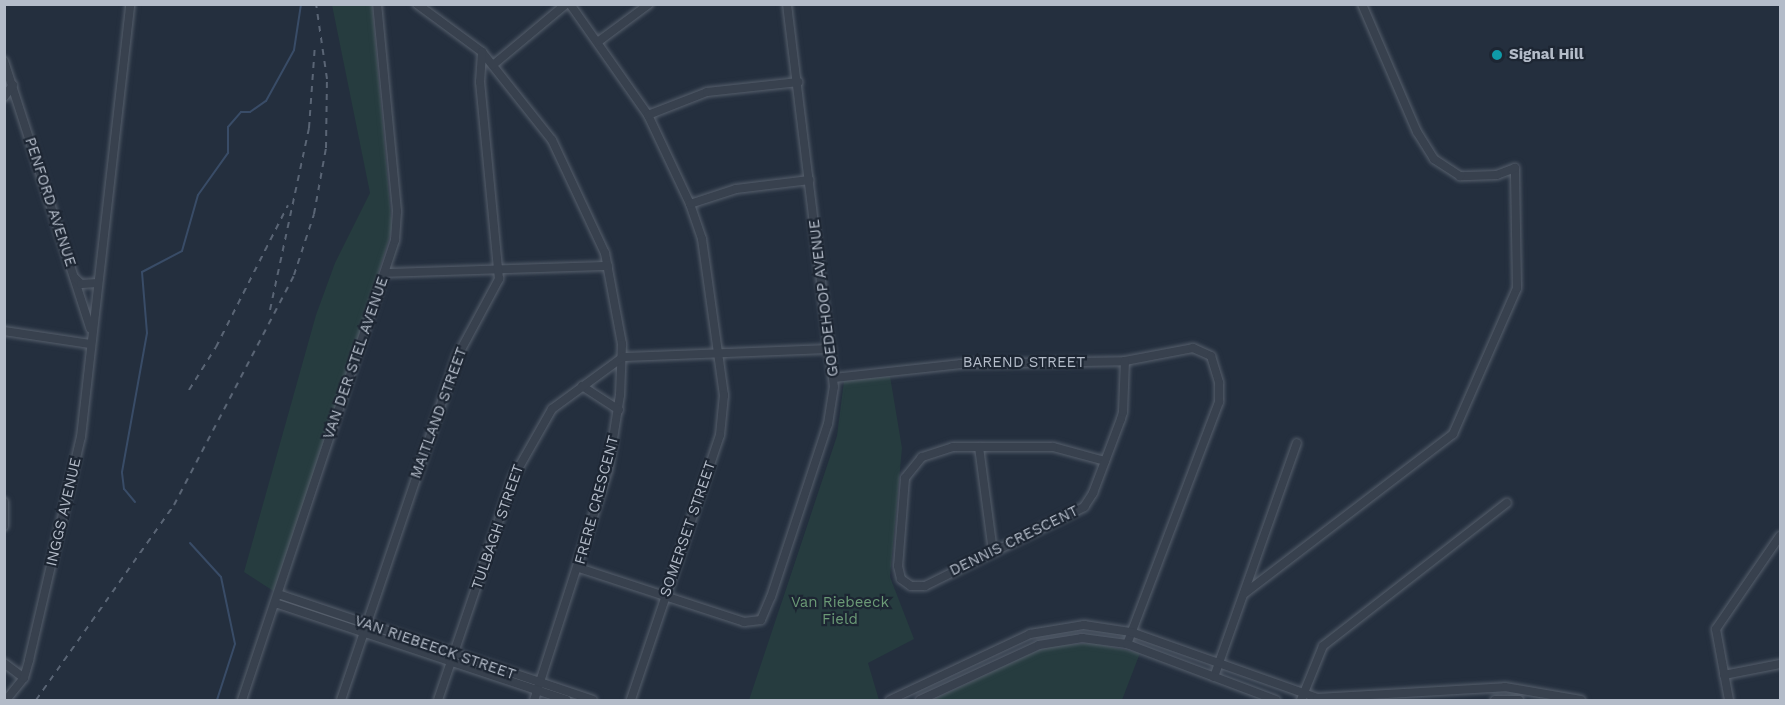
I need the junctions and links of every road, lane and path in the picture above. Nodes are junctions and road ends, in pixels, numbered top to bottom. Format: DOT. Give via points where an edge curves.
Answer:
graph roads {
  1 [pos="130,4"];
  2 [pos="377,4"];
  3 [pos="417,4"];
  4 [pos="568,4"];
  5 [pos="650,4"];
  6 [pos="787,4"];
  7 [pos="1362,4"];
  8 [pos="599,41"];
  9 [pos="483,52"];
  10 [pos="4,61"];
  11 [pos="493,65"];
  12 [pos="798,82"];
  13 [pos="13,85"];
  14 [pos="4,97"];
  15 [pos="648,115"];
  16 [pos="809,180"];
  17 [pos="690,204"];
  18 [pos="608,266"];
  19 [pos="500,269"];
  20 [pos="73,272"];
  21 [pos="385,273"];
  22 [pos="98,283"];
  23 [pos="91,329"];
  24 [pos="4,331"];
  25 [pos="90,344"];
  26 [pos="831,349"];
  27 [pos="720,354"];
  28 [pos="623,357"];
  29 [pos="1125,361"];
  30 [pos="834,378"];
  31 [pos="582,386"];
  32 [pos="618,411"];
  33 [pos="1297,443"];
  34 [pos="979,447"];
  35 [pos="1105,461"];
  36 [pos="4,502"];
  37 [pos="1507,502"];
  38 [pos="4,526"];
  39 [pos="1780,536"];
  40 [pos="993,552"];
  41 [pos="579,568"];
  42 [pos="1245,593"];
  43 [pos="278,594"];
  44 [pos="666,596"];
  45 [pos="275,603"];
  46 [pos="326,615"];
  47 [pos="365,628"];
  48 [pos="1131,632"];
  49 [pos="1127,644"];
  50 [pos="452,659"];
  51 [pos="4,663"];
  52 [pos="1218,664"];
  53 [pos="1780,664"];
  54 [pos="1724,675"];
  55 [pos="1214,677"];
  56 [pos="24,678"];
  57 [pos="1267,683"];
  58 [pos="539,687"];
  59 [pos="1261,698"];
  60 [pos="1302,698"];
  61 [pos="1570,699"];
  62 [pos="6,700"];
  63 [pos="242,700"];
  64 [pos="341,700"];
  65 [pos="438,700"];
  66 [pos="534,700"];
  67 [pos="566,700"];
  68 [pos="593,700"];
  69 [pos="631,700"];
  70 [pos="890,700"];
  71 [pos="920,700"];
  72 [pos="1276,700"];
  73 [pos="1495,700"];
  74 [pos="1519,700"];
  75 [pos="1581,700"];
  76 [pos="1729,700"];
  1 -- 22 [label="street"];
  2 -- 21 [label="street, VAN DER STEL AVENUE" via="397,211"];
  3 -- 9 [label="street, FRERE CRESCENT"];
  4 -- 8 [label="street, SOMERSET STREET"];
  4 -- 11 [label="street"];
  5 -- 8 [label="street"];
  6 -- 12 [label="street, GOEDEHOOP AVENUE"];
  7 -- 42 [label="street" via="1417,132 1434,159 1460,176 1497,175 1515,168 1517,288 1462,422 1443,442"];
  8 -- 15 [label="street, SOMERSET STREET"];
  9 -- 11 [label="street, FRERE CRESCENT"];
  9 -- 19 [label="street, MAITLAND STREET" via="480,82"];
  10 -- 13 [label="street, PENFORD AVENUE"];
  11 -- 18 [label="street, FRERE CRESCENT" via="535,116 564,161"];
  12 -- 15 [label="street" via="707,92"];
  12 -- 16 [label="street, GOEDEHOOP AVENUE"];
  13 -- 14 [label="street"];
  13 -- 20 [label="street, PENFORD AVENUE"];
  15 -- 17 [label="street, SOMERSET STREET"];
  16 -- 17 [label="street" via="736,189"];
  16 -- 26 [label="street, GOEDEHOOP AVENUE"];
  17 -- 27 [label="street, SOMERSET STREET" via="702,239"];
  18 -- 19 [label="street"];
  18 -- 28 [label="street, FRERE CRESCENT"];
  19 -- 21 [label="street"];
  19 -- 47 [label="street, MAITLAND STREET" via="498,284 457,357"];
  20 -- 22 [label="street" via="81,284"];
  20 -- 23 [label="street, PENFORD AVENUE"];
  21 -- 43 [label="street, VAN DER STEL AVENUE"];
  22 -- 23 [label="street"];
  23 -- 25 [label="street, PENFORD AVENUE"];
  24 -- 25 [label="street"];
  25 -- 56 [label="street, INGGS AVENUE" via="81,437"];
  26 -- 27 [label="street"];
  26 -- 30 [label="street, GOEDEHOOP AVENUE"];
  27 -- 28 [label="street"];
  27 -- 44 [label="street, SOMERSET STREET" via="724,394 720,435"];
  28 -- 31 [label="street, TULBAGH STREET"];
  28 -- 32 [label="street, FRERE CRESCENT"];
  29 -- 30 [label="street, BAREND STREET" via="961,363"];
  29 -- 35 [label="street, DENNIS CRESCENT" via="1124,406"];
  29 -- 48 [label="street, BAREND STREET" via="1193,348 1211,356 1219,383 1219,402"];
  30 -- 44 [label="street, GOEDEHOOP AVENUE" via="828,424 762,618 744,622"];
  31 -- 32 [label="street"];
  31 -- 50 [label="street, TULBAGH STREET" via="544,418 520,461"];
  32 -- 41 [label="street, FRERE CRESCENT" via="608,470"];
  33 -- 42 [label="street"];
  34 -- 35 [label="street" via="1060,447"];
  34 -- 40 [label="street"];
  34 -- 40 [label="street, DENNIS CRESCENT" via="945,448 911,465 905,478 898,566 903,581 920,587"];
  35 -- 40 [label="street, DENNIS CRESCENT" via="1091,497 1080,511"];
  36 -- 38 [label="street"];
  37 -- 60 [label="street" via="1323,646"];
  39 -- 54 [label="street" via="1717,628"];
  41 -- 44 [label="street"];
  41 -- 58 [label="street, FRERE CRESCENT"];
  42 -- 52 [label="street"];
  43 -- 45 [label="street, VAN DER STEL AVENUE"];
  43 -- 46 [label="street, VAN RIEBEECK STREET"];
  44 -- 69 [label="street, SOMERSET STREET"];
  45 -- 46 [label="street, VAN RIEBEECK STREET"];
  45 -- 63 [label="street, VAN DER STEL AVENUE"];
  46 -- 47 [label="street, VAN RIEBEECK STREET"];
  47 -- 50 [label="street, VAN RIEBEECK STREET"];
  47 -- 64 [label="street, MAITLAND STREET"];
  48 -- 49 [label="street"];
  48 -- 52 [label="street"];
  48 -- 70 [label="street" via="1084,625 1045,629"];
  49 -- 55 [label="street"];
  49 -- 71 [label="street" via="1082,638 1043,643"];
  50 -- 58 [label="street, VAN RIEBEECK STREET"];
  50 -- 65 [label="street, TULBAGH STREET"];
  51 -- 56 [label="street"];
  52 -- 55 [label="street"];
  52 -- 57 [label="street"];
  53 -- 54 [label="street"];
  54 -- 76 [label="street"];
  55 -- 59 [label="street"];
  56 -- 62 [label="street"];
  57 -- 59 [label="street"];
  57 -- 60 [label="street"];
  58 -- 66 [label="street, FRERE CRESCENT"];
  58 -- 67 [label="street, VAN RIEBEECK STREET"];
  58 -- 68 [label="street, VAN RIEBEECK STREET"];
  59 -- 72 [label="street"];
  60 -- 61 [label="street" via="1340,699 1505,687"];
  61 -- 75 [label="street"];
  73 -- 74 [label="street"];
}
